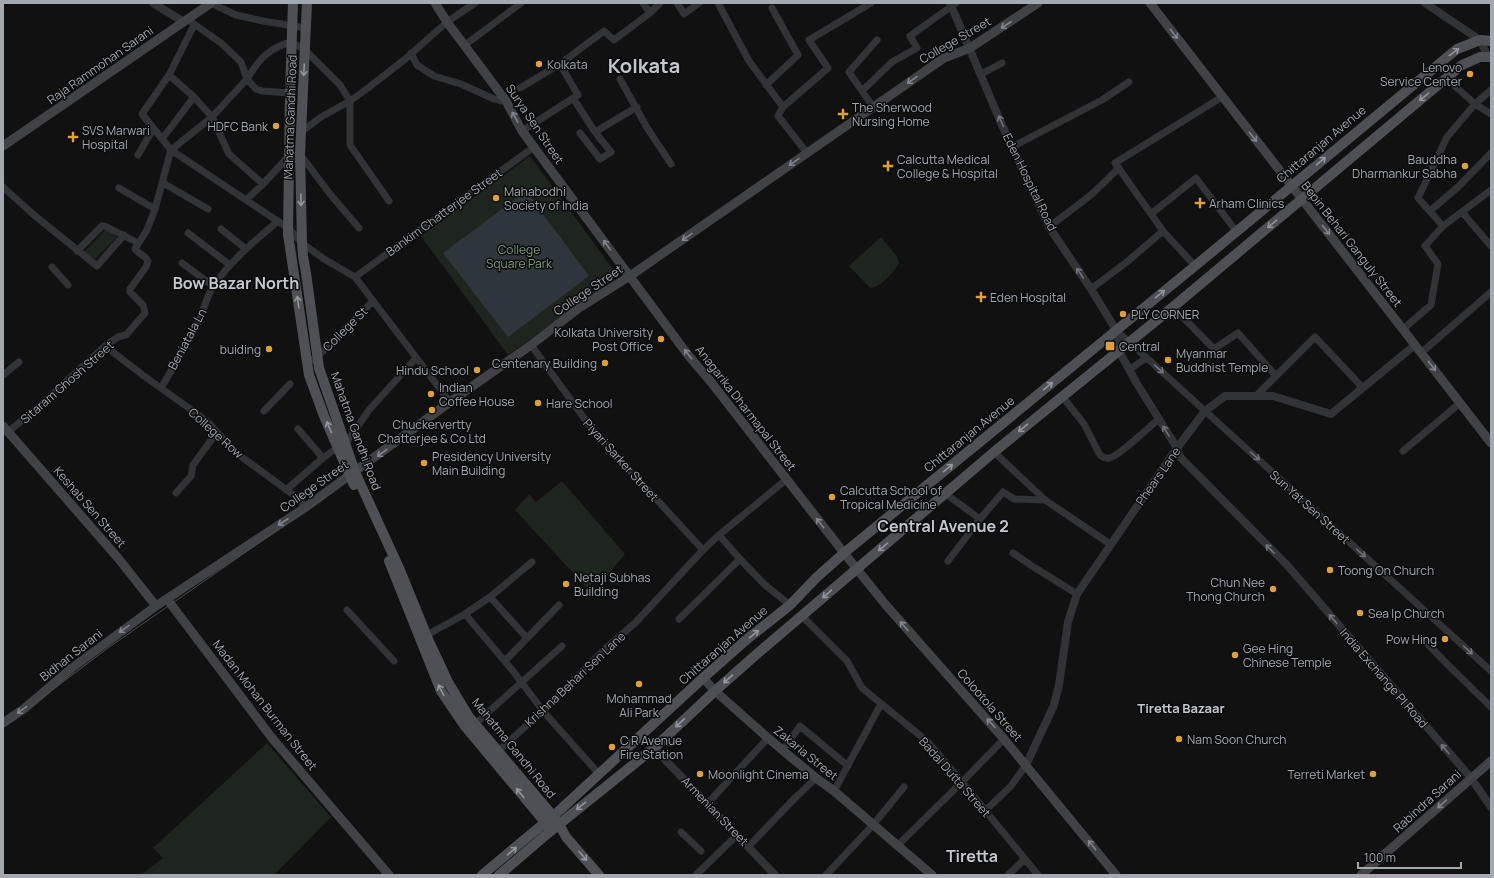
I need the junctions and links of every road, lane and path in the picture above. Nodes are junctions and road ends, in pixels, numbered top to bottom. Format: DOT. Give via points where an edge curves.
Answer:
graph roads {
  1 [pos="153,3"];
  2 [pos="211,3"];
  3 [pos="293,3"];
  4 [pos="307,3"];
  5 [pos="435,3"];
  6 [pos="476,3"];
  7 [pos="521,3"];
  8 [pos="643,3"];
  9 [pos="660,3"];
  10 [pos="677,3"];
  11 [pos="699,3"];
  12 [pos="718,3"];
  13 [pos="871,3"];
  14 [pos="1038,3"];
  15 [pos="1150,3"];
  16 [pos="1425,3"];
  17 [pos="953,4"];
  18 [pos="772,8"];
  19 [pos="650,13"];
  20 [pos="188,22"];
  21 [pos="447,22"];
  22 [pos="292,26"];
  23 [pos="306,28"];
  24 [pos="877,40"];
  25 [pos="1480,40"];
  26 [pos="1491,41"];
  27 [pos="291,42"];
  28 [pos="465,45"];
  29 [pos="970,48"];
  30 [pos="305,50"];
  31 [pos="411,53"];
  32 [pos="1490,57"];
  33 [pos="1002,63"];
  34 [pos="560,64"];
  35 [pos="169,74"];
  36 [pos="981,74"];
  37 [pos="1446,78"];
  38 [pos="247,79"];
  39 [pos="620,79"];
  40 [pos="1128,82"];
  41 [pos="766,85"];
  42 [pos="520,88"];
  43 [pos="1491,90"];
  44 [pos="862,91"];
  45 [pos="290,93"];
  46 [pos="194,97"];
  47 [pos="1222,97"];
  48 [pos="573,98"];
  49 [pos="505,100"];
  50 [pos="350,101"];
  51 [pos="1475,104"];
  52 [pos="637,107"];
  53 [pos="783,107"];
  54 [pos="873,107"];
  55 [pos="1491,114"];
  56 [pos="212,117"];
  57 [pos="153,129"];
  58 [pos="522,130"];
  59 [pos="301,132"];
  60 [pos="596,132"];
  61 [pos="580,133"];
  62 [pos="162,139"];
  63 [pos="3,146"];
  64 [pos="534,147"];
  65 [pos="1012,147"];
  66 [pos="171,150"];
  67 [pos="807,153"];
  68 [pos="1491,153"];
  69 [pos="300,154"];
  70 [pos="138,155"];
  71 [pos="289,156"];
  72 [pos="671,164"];
  73 [pos="1119,168"];
  74 [pos="163,183"];
  75 [pos="263,184"];
  76 [pos="1291,186"];
  77 [pos="3,187"];
  78 [pos="119,188"];
  79 [pos="1491,190"];
  80 [pos="246,200"];
  81 [pos="1302,200"];
  82 [pos="389,201"];
  83 [pos="155,209"];
  84 [pos="208,209"];
  85 [pos="1430,211"];
  86 [pos="1462,212"];
  87 [pos="1151,214"];
  88 [pos="278,221"];
  89 [pos="1443,226"];
  90 [pos="1049,227"];
  91 [pos="288,228"];
  92 [pos="359,228"];
  93 [pos="220,229"];
  94 [pos="1163,231"];
  95 [pos="1236,231"];
  96 [pos="188,233"];
  97 [pos="124,235"];
  98 [pos="138,243"];
  99 [pos="302,243"];
  100 [pos="1491,246"];
  101 [pos="246,249"];
  102 [pos="77,251"];
  103 [pos="182,263"];
  104 [pos="230,265"];
  105 [pos="1195,266"];
  106 [pos="52,267"];
  107 [pos="630,276"];
  108 [pos="355,277"];
  109 [pos="68,285"];
  110 [pos="213,286"];
  111 [pos="1091,289"];
  112 [pos="1491,292"];
  113 [pos="373,301"];
  114 [pos="1172,307"];
  115 [pos="1403,329"];
  116 [pos="1116,330"];
  117 [pos="1130,343"];
  118 [pos="1415,345"];
  119 [pos="105,346"];
  120 [pos="532,346"];
  121 [pos="1119,351"];
  122 [pos="1421,353"];
  123 [pos="317,357"];
  124 [pos="416,358"];
  125 [pos="1146,358"];
  126 [pos="19,362"];
  127 [pos="307,363"];
  128 [pos="1130,370"];
  129 [pos="3,375"];
  130 [pos="1276,376"];
  131 [pos="290,384"];
  132 [pos="161,388"];
  133 [pos="1363,388"];
  134 [pos="1062,396"];
  135 [pos="1256,396"];
  136 [pos="450,402"];
  137 [pos="1460,403"];
  138 [pos="264,411"];
  139 [pos="1205,411"];
  140 [pos="1159,419"];
  141 [pos="6,429"];
  142 [pos="298,429"];
  143 [pos="217,432"];
  144 [pos="1491,443"];
  145 [pos="342,445"];
  146 [pos="1177,448"];
  147 [pos="1403,451"];
  148 [pos="994,452"];
  149 [pos="323,458"];
  150 [pos="352,474"];
  151 [pos="787,479"];
  152 [pos="286,490"];
  153 [pos="176,494"];
  154 [pos="946,494"];
  155 [pos="1045,500"];
  156 [pos="306,507"];
  157 [pos="980,519"];
  158 [pos="719,535"];
  159 [pos="1110,544"];
  160 [pos="703,550"];
  161 [pos="1013,552"];
  162 [pos="844,554"];
  163 [pos="740,559"];
  164 [pos="948,561"];
  165 [pos="532,562"];
  166 [pos="856,568"];
  167 [pos="1077,594"];
  168 [pos="490,597"];
  169 [pos="169,601"];
  170 [pos="559,604"];
  171 [pos="790,605"];
  172 [pos="156,606"];
  173 [pos="347,610"];
  174 [pos="465,614"];
  175 [pos="802,616"];
  176 [pos="680,619"];
  177 [pos="427,636"];
  178 [pos="527,638"];
  179 [pos="1423,639"];
  180 [pos="562,646"];
  181 [pos="394,661"];
  182 [pos="505,662"];
  183 [pos="1491,671"];
  184 [pos="703,678"];
  185 [pos="522,683"];
  186 [pos="715,691"];
  187 [pos="881,704"];
  188 [pos="1491,707"];
  189 [pos="543,711"];
  190 [pos="3,723"];
  191 [pos="475,724"];
  192 [pos="768,738"];
  193 [pos="1004,739"];
  194 [pos="654,748"];
  195 [pos="783,750"];
  196 [pos="498,751"];
  197 [pos="1491,761"];
  198 [pos="1026,765"];
  199 [pos="848,766"];
  200 [pos="599,774"];
  201 [pos="816,778"];
  202 [pos="1471,778"];
  203 [pos="962,782"];
  204 [pos="904,787"];
  205 [pos="834,791"];
  206 [pos="707,804"];
  207 [pos="1491,807"];
  208 [pos="985,811"];
  209 [pos="873,825"];
  210 [pos="550,827"];
  211 [pos="681,832"];
  212 [pos="737,835"];
  213 [pos="748,846"];
  214 [pos="897,846"];
  215 [pos="701,851"];
  216 [pos="1025,859"];
  217 [pos="928,874"];
  218 [pos="389,875"];
  219 [pos="482,875"];
  220 [pos="499,875"];
  221 [pos="599,875"];
  222 [pos="696,875"];
  223 [pos="775,875"];
  224 [pos="826,875"];
  225 [pos="1008,875"];
  226 [pos="1038,875"];
  227 [pos="1116,875"];
  228 [pos="1361,875"];
  1 -- 20 [label="street"];
  2 -- 20 [label="main road, Raja Rammohan Sarani"];
  2 -- 22 [label="street" via="236,15"];
  3 -- 22 [label="main road, Mahatma Gandhi Road"];
  4 -- 23 [label="main road, Mahatma Gandhi Road"];
  5 -- 21 [label="main road, Surya Sen Street"];
  6 -- 21 [label="street"];
  7 -- 28 [label="street"];
  8 -- 19 [label="street"];
  9 -- 19 [label="street"];
  10 -- 11 [label="street" via="684,14"];
  12 -- 41 [label="street" via="749,61"];
  13 -- 53 [label="street" via="808,40 828,68"];
  14 -- 29 [label="main road, College Street, one-way"];
  15 -- 47 [label="main road, Bepin Behari Ganguly Street, one-way"];
  16 -- 25 [label="street"];
  17 -- 29 [label="street, Eden Hospital Road"];
  17 -- 44 [label="street" via="910,36 917,48 892,62"];
  18 -- 41 [label="street" via="798,55"];
  19 -- 34 [label="street" via="614,40 604,30"];
  20 -- 35 [label="street"];
  20 -- 38 [label="street" via="220,43 241,62"];
  20 -- 63 [label="main road, Raja Rammohan Sarani"];
  21 -- 28 [label="main road, Surya Sen Street"];
  21 -- 31 [label="street"];
  22 -- 23 [label="street"];
  22 -- 27 [label="main road, Mahatma Gandhi Road"];
  23 -- 30 [label="main road, Mahatma Gandhi Road"];
  24 -- 44 [label="street" via="849,72"];
  25 -- 26 [label="main road, Chittaranjan Avenue"];
  25 -- 32 [label="street"];
  76 -- 25 [label="main road, Chittaranjan Avenue, one-way" via="1457,49"];
  27 -- 30 [label="street"];
  27 -- 38 [label="street" via="267,52 254,66"];
  27 -- 45 [label="main road, Mahatma Gandhi Road"];
  28 -- 49 [label="main road, Surya Sen Street"];
  29 -- 36 [label="street, Eden Hospital Road"];
  29 -- 54 [label="main road, College Street, one-way" via="944,58"];
  30 -- 50 [label="street" via="340,85"];
  30 -- 59 [label="main road, Mahatma Gandhi Road, one-way"];
  31 -- 49 [label="street" via="417,65 434,76 461,84 494,99"];
  31 -- 50 [label="street"];
  32 -- 37 [label="main road" via="1480,57 1462,64"];
  33 -- 36 [label="street"];
  34 -- 42 [label="street"];
  34 -- 48 [label="street" via="578,94"];
  35 -- 46 [label="street"];
  35 -- 57 [label="street" via="142,114"];
  65 -- 36 [label="street, Eden Hospital Road, one-way"];
  37 -- 51 [label="street"];
  37 -- 81 [label="main road, one-way"];
  38 -- 45 [label="street" via="262,92"];
  38 -- 56 [label="street"];
  39 -- 52 [label="street"];
  40 -- 65 [label="street" via="1102,100"];
  41 -- 53 [label="street"];
  43 -- 51 [label="street"];
  44 -- 54 [label="street"];
  45 -- 71 [label="main road, Mahatma Gandhi Road"];
  46 -- 56 [label="street"];
  46 -- 62 [label="street"];
  47 -- 73 [label="street" via="1115,162"];
  47 -- 76 [label="main road, Bepin Behari Ganguly Street, one-way"];
  48 -- 58 [label="street"];
  48 -- 60 [label="street"];
  58 -- 49 [label="main road, Surya Sen Street, one-way"];
  50 -- 59 [label="street"];
  50 -- 82 [label="street" via="350,145"];
  51 -- 55 [label="street"];
  51 -- 85 [label="street" via="1447,137 1418,198"];
  52 -- 60 [label="street"];
  52 -- 72 [label="street" via="646,126"];
  53 -- 67 [label="street" via="778,116"];
  54 -- 67 [label="main road, College Street"];
  56 -- 66 [label="street"];
  56 -- 75 [label="street" via="229,154"];
  57 -- 62 [label="street"];
  57 -- 70 [label="street"];
  58 -- 64 [label="main road, Surya Sen Street"];
  59 -- 69 [label="main road, Mahatma Gandhi Road"];
  60 -- 61 [label="street" via="611,152 600,159"];
  62 -- 66 [label="street"];
  107 -- 64 [label="main road, Surya Sen Street, one-way"];
  64 -- 108 [label="street, Bankim Chatterjee Street"];
  65 -- 90 [label="street, Eden Hospital Road"];
  66 -- 74 [label="street"];
  66 -- 80 [label="street"];
  67 -- 107 [label="main road, College Street, one-way"];
  68 -- 85 [label="street"];
  69 -- 92 [label="street"];
  69 -- 99 [label="main road, Mahatma Gandhi Road, one-way"];
  71 -- 75 [label="street"];
  71 -- 91 [label="main road, Mahatma Gandhi Road"];
  73 -- 87 [label="street"];
  73 -- 90 [label="street" via="1092,194"];
  74 -- 83 [label="street"];
  74 -- 84 [label="street"];
  75 -- 80 [label="street"];
  76 -- 81 [label="main road, Bepin Behari Ganguly Street"];
  76 -- 95 [label="main road, Chittaranjan Avenue"];
  77 -- 102 [label="street"];
  78 -- 83 [label="street"];
  79 -- 86 [label="street"];
  80 -- 88 [label="street"];
  81 -- 114 [label="main road, one-way"];
  81 -- 115 [label="main road, Bepin Behari Ganguly Street, one-way"];
  83 -- 98 [label="street" via="147,230"];
  85 -- 89 [label="street"];
  86 -- 89 [label="street"];
  86 -- 100 [label="street"];
  87 -- 94 [label="street"];
  87 -- 95 [label="street" via="1196,178"];
  88 -- 91 [label="street"];
  88 -- 101 [label="street, Beniatala Ln"];
  89 -- 115 [label="street" via="1425,246 1438,264 1431,305"];
  111 -- 90 [label="street, Eden Hospital Road, one-way"];
  91 -- 99 [label="street"];
  127 -- 91 [label="main road, Mahatma Gandhi Road, one-way"];
  93 -- 101 [label="street"];
  94 -- 105 [label="street"];
  94 -- 111 [label="street"];
  95 -- 105 [label="main road, Chittaranjan Avenue"];
  96 -- 104 [label="street"];
  97 -- 98 [label="street"];
  97 -- 102 [label="street" via="102,226"];
  97 -- 102 [label="street" via="96,266"];
  98 -- 119 [label="street, Sitaram Ghosh Street" via="136,251 148,261 130,292 143,305 145,314 126,335"];
  99 -- 108 [label="street"];
  99 -- 123 [label="main road, Mahatma Gandhi Road"];
  101 -- 104 [label="street, Beniatala Ln"];
  103 -- 110 [label="street"];
  104 -- 110 [label="street, Beniatala Ln"];
  116 -- 105 [label="main road, Chittaranjan Avenue, one-way"];
  106 -- 109 [label="street"];
  107 -- 120 [label="main road, College Street" via="580,308"];
  151 -- 107 [label="main road, Anagarika Dharmapal Street, one-way" via="688,355"];
  108 -- 113 [label="street"];
  110 -- 132 [label="street, Beniatala Ln" via="186,347"];
  111 -- 116 [label="street, Eden Hospital Road"];
  112 -- 122 [label="street"];
  113 -- 123 [label="street, College St"];
  113 -- 124 [label="street"];
  114 -- 117 [label="main road"];
  114 -- 130 [label="street" via="1214,349 1238,332"];
  115 -- 118 [label="main road, Bepin Behari Ganguly Street"];
  116 -- 117 [label="street, Sun Yat Sen Street"];
  116 -- 121 [label="street"];
  162 -- 116 [label="main road, Chittaranjan Avenue, one-way"];
  117 -- 121 [label="main road"];
  117 -- 125 [label="street, Sun Yat Sen Street"];
  118 -- 122 [label="main road, Bepin Behari Ganguly Street"];
  118 -- 133 [label="street, Phears Lane"];
  119 -- 132 [label="street, College Row"];
  119 -- 141 [label="street, Sitaram Ghosh Street" via="37,408"];
  120 -- 136 [label="main road, College Street"];
  120 -- 160 [label="street, Piyari Sarker Street" via="592,429"];
  121 -- 128 [label="street, India Exchange PI Road"];
  121 -- 134 [label="main road"];
  122 -- 137 [label="main road, Bepin Behari Ganguly Street, one-way"];
  123 -- 127 [label="street, College St"];
  123 -- 145 [label="main road, Mahatma Gandhi Road"];
  124 -- 136 [label="street"];
  124 -- 145 [label="street" via="369,410"];
  125 -- 128 [label="street"];
  125 -- 139 [label="street, Sun Yat Sen Street, one-way"];
  126 -- 129 [label="street"];
  145 -- 127 [label="main road, Mahatma Gandhi Road, one-way" via="324,416"];
  128 -- 140 [label="street, India Exchange PI Road"];
  130 -- 133 [label="street" via="1315,337"];
  130 -- 135 [label="street"];
  131 -- 138 [label="street"];
  132 -- 143 [label="street, College Row" via="207,421"];
  133 -- 135 [label="street, Phears Lane" via="1331,414 1273,396"];
  134 -- 140 [label="street" via="1084,424 1104,458 1119,453"];
  134 -- 148 [label="main road, one-way"];
  135 -- 139 [label="street, Phears Lane" via="1225,396"];
  136 -- 150 [label="main road, College Street, one-way"];
  137 -- 144 [label="main road, Bepin Behari Ganguly Street"];
  137 -- 147 [label="street"];
  139 -- 146 [label="street, Phears Lane"];
  139 -- 183 [label="street, Sun Yat Sen Street, one-way"];
  146 -- 140 [label="street, India Exchange PI Road, one-way"];
  141 -- 172 [label="main road, Keshab Sen Street" via="118,558"];
  142 -- 149 [label="street"];
  143 -- 152 [label="street, College Row" via="235,452"];
  143 -- 153 [label="street" via="193,465 191,476"];
  145 -- 149 [label="street"];
  145 -- 150 [label="main road, Mahatma Gandhi Road"];
  146 -- 159 [label="street, Phears Lane"];
  202 -- 146 [label="street, India Exchange PI Road, one-way" via="1297,577 1180,457"];
  148 -- 154 [label="main road"];
  148 -- 155 [label="street"];
  149 -- 152 [label="street"];
  150 -- 156 [label="main road, College Street"];
  150 -- 177 [label="main road, Mahatma Gandhi Road" via="399,568"];
  210 -- 150 [label="main road, Mahatma Gandhi Road, one-way" via="464,725 441,691"];
  151 -- 158 [label="street, Krishna Behari Sen Lane"];
  162 -- 151 [label="main road, Anagarika Dharmapal Street, one-way"];
  152 -- 156 [label="street, College Row"];
  154 -- 157 [label="street"];
  154 -- 166 [label="main road, one-way"];
  155 -- 157 [label="street" via="1014,499 1003,492"];
  155 -- 159 [label="street"];
  156 -- 169 [label="main road, College Street, one-way"];
  157 -- 164 [label="street"];
  158 -- 160 [label="street, Krishna Behari Sen Lane"];
  158 -- 163 [label="street"];
  159 -- 167 [label="street, Phears Lane"];
  160 -- 189 [label="street, Krishna Behari Sen Lane" via="635,623"];
  161 -- 167 [label="street"];
  162 -- 166 [label="main road, Colootola Street"];
  162 -- 171 [label="main road, Chittaranjan Avenue"];
  163 -- 171 [label="street" via="764,584"];
  163 -- 176 [label="street"];
  165 -- 168 [label="street"];
  166 -- 175 [label="main road, one-way"];
  193 -- 166 [label="main road, Colootola Street, one-way"];
  167 -- 198 [label="street, Phears Lane" via="1068,622 1054,705"];
  168 -- 174 [label="street"];
  168 -- 178 [label="street"];
  169 -- 172 [label="main road, College Street"];
  169 -- 218 [label="main road, Madan Mohan Burman Street" via="272,738"];
  170 -- 178 [label="street"];
  184 -- 171 [label="main road, Chittaranjan Avenue, one-way"];
  172 -- 190 [label="main road, Bidhan Sarani, one-way"];
  173 -- 181 [label="street"];
  174 -- 177 [label="street"];
  174 -- 182 [label="street"];
  175 -- 186 [label="main road, one-way"];
  175 -- 187 [label="street, Badal Dutta Street" via="847,661 862,688"];
  177 -- 191 [label="main road, Mahatma Gandhi Road" via="448,682"];
  178 -- 182 [label="street"];
  179 -- 188 [label="street"];
  180 -- 185 [label="street"];
  182 -- 185 [label="street"];
  184 -- 186 [label="main road, Zakaria Street"];
  184 -- 200 [label="main road, Chittaranjan Avenue"];
  185 -- 189 [label="street"];
  185 -- 191 [label="street"];
  186 -- 192 [label="main road, Zakaria Street"];
  186 -- 194 [label="main road, one-way"];
  187 -- 199 [label="street"];
  187 -- 203 [label="street, Badal Dutta Street" via="926,740"];
  189 -- 196 [label="street, Krishna Behari Sen Lane"];
  189 -- 200 [label="street"];
  191 -- 196 [label="main road, Mahatma Gandhi Road"];
  192 -- 195 [label="main road, Zakaria Street"];
  192 -- 206 [label="street"];
  193 -- 198 [label="main road, Colootola Street"];
  193 -- 203 [label="street"];
  194 -- 206 [label="street, Armenian Street"];
  194 -- 210 [label="main road, one-way"];
  195 -- 199 [label="street" via="800,726"];
  195 -- 201 [label="main road, Zakaria Street"];
  196 -- 210 [label="main road, Mahatma Gandhi Road"];
  197 -- 202 [label="main road, Rabindra Sarani"];
  198 -- 208 [label="street" via="1011,786"];
  227 -- 198 [label="main road, Colootola Street, one-way"];
  199 -- 205 [label="street"];
  200 -- 210 [label="main road, Chittaranjan Avenue"];
  201 -- 205 [label="main road, Zakaria Street"];
  201 -- 213 [label="street"];
  202 -- 207 [label="street, India Exchange PI Road"];
  202 -- 228 [label="main road, Rabindra Sarani, one-way"];
  203 -- 208 [label="street, Badal Dutta Street"];
  203 -- 214 [label="street"];
  204 -- 209 [label="street"];
  205 -- 209 [label="main road, Zakaria Street"];
  206 -- 212 [label="street, Armenian Street"];
  208 -- 216 [label="street, Badal Dutta Street"];
  209 -- 214 [label="main road, Zakaria Street"];
  209 -- 224 [label="street"];
  219 -- 210 [label="main road, Chittaranjan Avenue, one-way"];
  210 -- 220 [label="main road"];
  210 -- 221 [label="main road, Mahatma Gandhi Road, one-way" via="566,837"];
  211 -- 215 [label="street"];
  212 -- 213 [label="street, Armenian Street"];
  212 -- 222 [label="street"];
  213 -- 223 [label="street, Armenian Street"];
  214 -- 217 [label="main road, Zakaria Street"];
  216 -- 225 [label="street"];
  216 -- 226 [label="street, Badal Dutta Street"];
}
